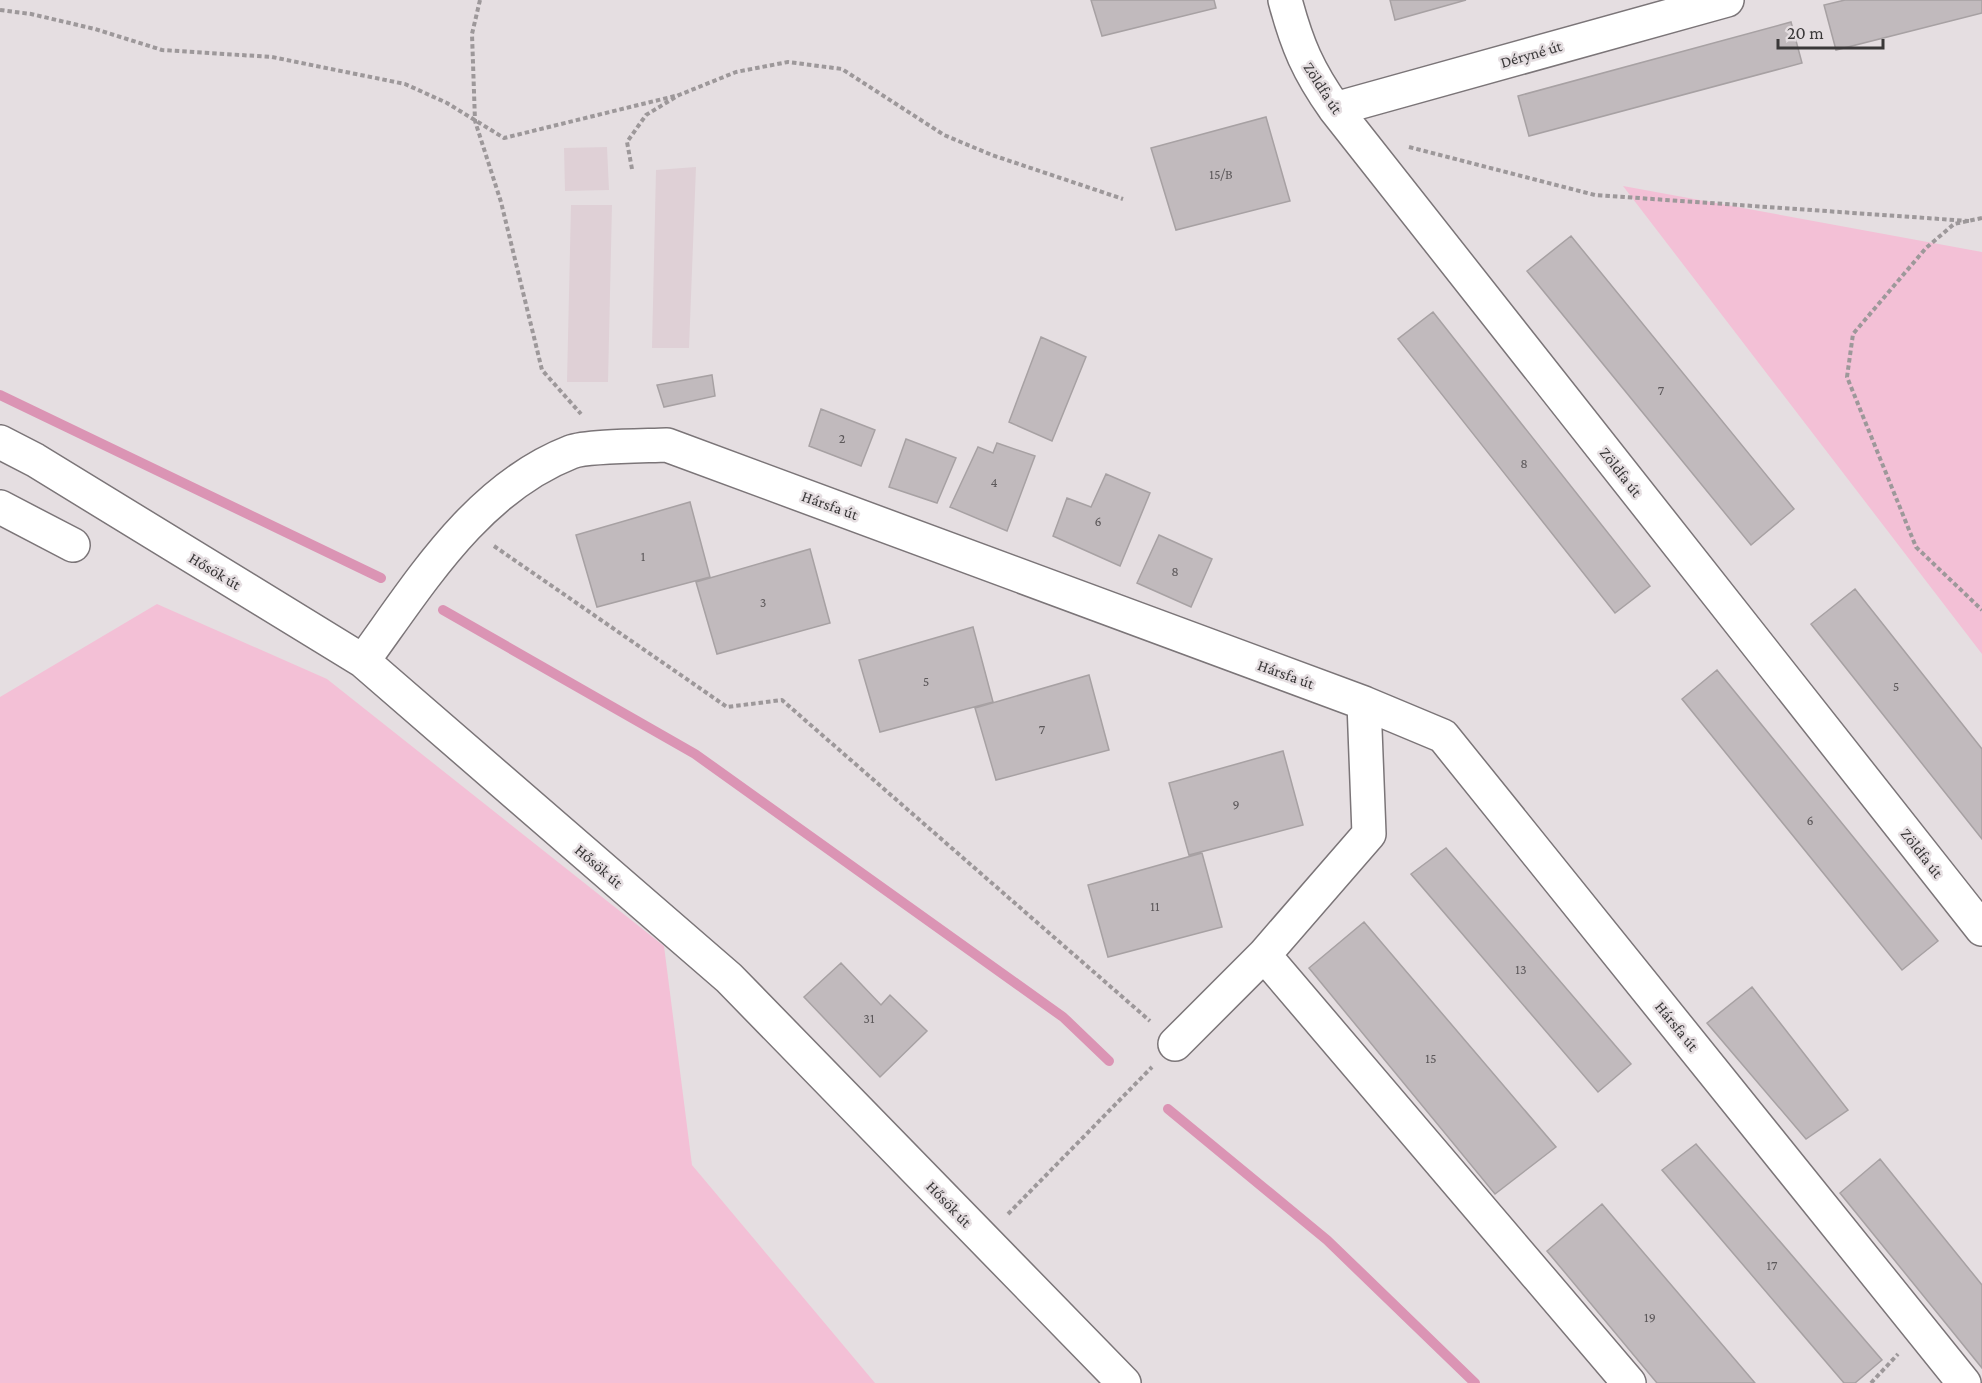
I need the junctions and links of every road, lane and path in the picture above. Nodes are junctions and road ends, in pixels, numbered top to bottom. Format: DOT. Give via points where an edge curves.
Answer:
graph roads {
  1 [pos="480,0"];
  2 [pos="1285,0"];
  3 [pos="1727,0"];
  4 [pos="0,10"];
  5 [pos="679,96"];
  6 [pos="1344,120"];
  7 [pos="475,121"];
  8 [pos="632,169"];
  9 [pos="1123,199"];
  10 [pos="1982,218"];
  11 [pos="1969,221"];
  12 [pos="0,442"];
  13 [pos="612,448"];
  14 [pos="0,507"];
  15 [pos="466,527"];
  16 [pos="73,545"];
  17 [pos="1982,610"];
  18 [pos="363,661"];
  19 [pos="1364,703"];
  20 [pos="1982,929"];
  21 [pos="1264,955"];
  22 [pos="1176,1044"];
  23 [pos="983,1239"];
  24 [pos="1124,1383"];
  25 [pos="1629,1383"];
  26 [pos="1964,1383"];
  1 -- 7 [label="path" via="472,34"];
  2 -- 6 [label="street, Zöldfa út" via="1311,75"];
  3 -- 6 [label="street, Déryné út"];
  4 -- 7 [label="path" via="95,29 162,50 272,57 405,84"];
  5 -- 7 [label="path" via="504,138"];
  5 -- 8 [label="path" via="646,115 627,142"];
  5 -- 9 [label="path" via="736,72 788,62 842,69 944,135"];
  6 -- 11 [label="path" via="1595,195"];
  6 -- 20 [label="street, Zöldfa út"];
  7 -- 13 [label="path" via="501,202 542,370"];
  10 -- 11 [label="path"];
  11 -- 17 [label="path" via="1954,224 1926,248 1853,334 1847,377 1916,547"];
  12 -- 18 [label="street, Hősök út"];
  13 -- 15 [label="street, Hársfa út" via="572,451 511,484"];
  13 -- 19 [label="street, Hársfa út" via="667,445"];
  14 -- 16 [label="street"];
  15 -- 18 [label="street, Hársfa út" via="428,571"];
  15 -- 22 [label="path" via="727,706 782,700"];
  18 -- 23 [label="street, Hősök út" via="729,978"];
  19 -- 21 [label="street" via="1369,834"];
  19 -- 26 [label="street, Hársfa út" via="1443,736"];
  21 -- 22 [label="street"];
  21 -- 25 [label="street"];
  22 -- 23 [label="path"];
  23 -- 24 [label="street, Hősök út"];
}
